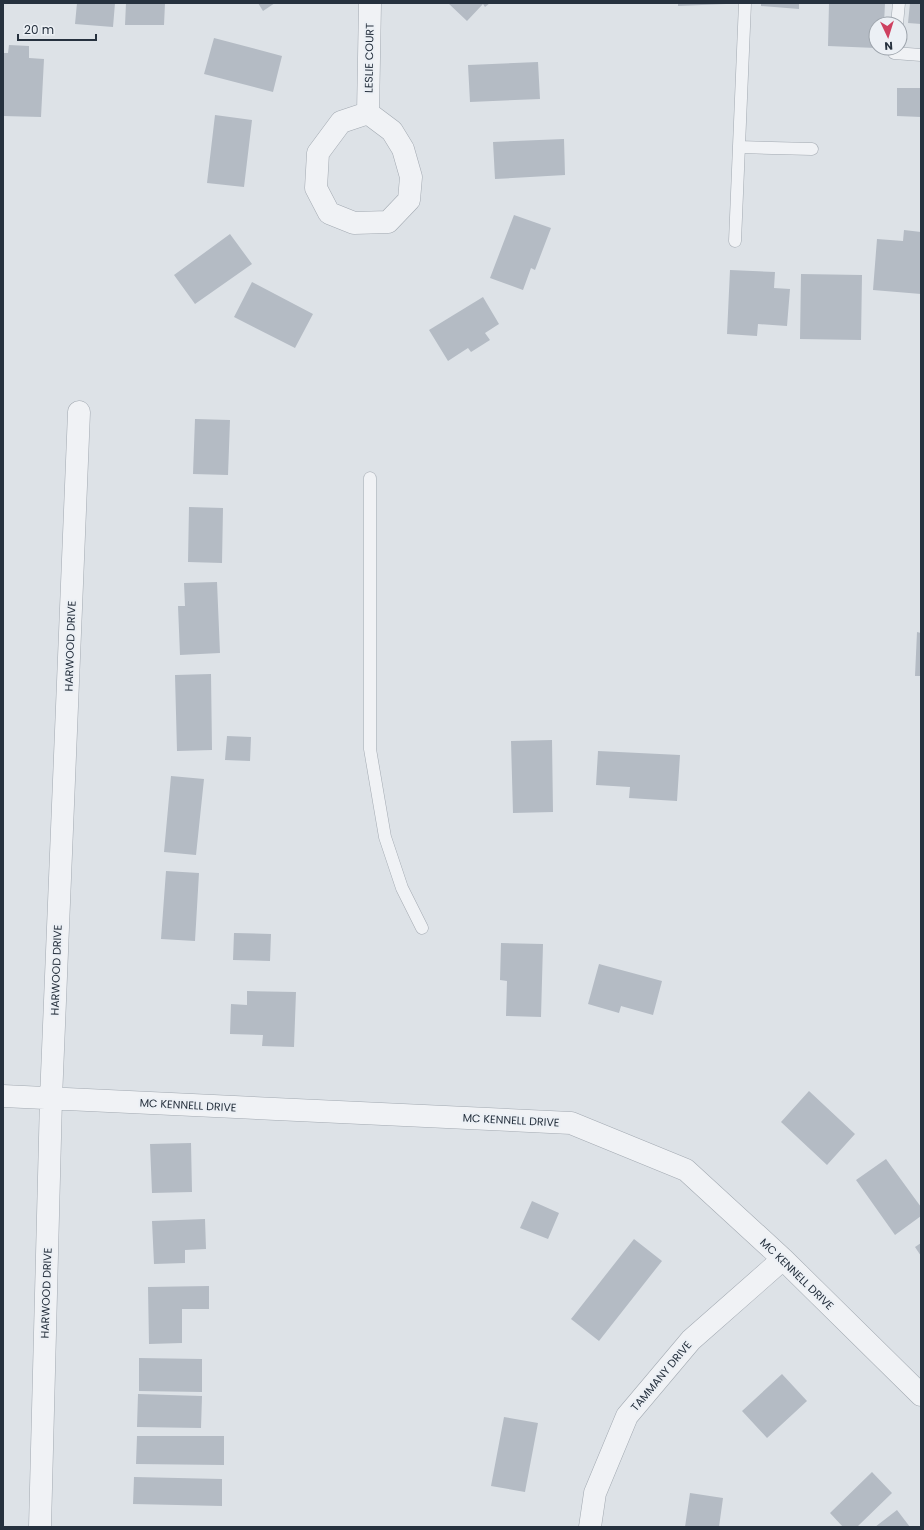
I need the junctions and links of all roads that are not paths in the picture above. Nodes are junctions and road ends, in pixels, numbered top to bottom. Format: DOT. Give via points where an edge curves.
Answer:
graph roads {
  1 [pos="370,3"];
  2 [pos="745,3"];
  3 [pos="899,3"];
  4 [pos="898,16"];
  5 [pos="908,54"];
  6 [pos="921,55"];
  7 [pos="368,113"];
  8 [pos="739,147"];
  9 [pos="812,148"];
  10 [pos="736,241"];
  11 [pos="79,412"];
  12 [pos="370,478"];
  13 [pos="422,928"];
  14 [pos="3,1096"];
  15 [pos="51,1099"];
  16 [pos="783,1259"];
  17 [pos="921,1395"];
  18 [pos="40,1527"];
  19 [pos="590,1527"];
  1 -- 7 [label="street, LESLIE COURT"];
  2 -- 8 [label="lane"];
  3 -- 4 [label="lane"];
  5 -- 6 [label="lane"];
  7 -- 7 [label="street" via="341,122 318,153 316,188 329,213 354,223 388,222 409,200 411,177 403,149 392,131"];
  8 -- 9 [label="lane"];
  8 -- 10 [label="lane"];
  11 -- 15 [label="street, HARWOOD DRIVE"];
  12 -- 13 [label="lane" via="370,749 385,837 402,888"];
  14 -- 15 [label="street, MC KENNELL DRIVE"];
  15 -- 16 [label="street, MC KENNELL DRIVE" via="571,1123 686,1170"];
  15 -- 18 [label="street, HARWOOD DRIVE"];
  16 -- 17 [label="street, MC KENNELL DRIVE"];
  16 -- 19 [label="street, TAMMANY DRIVE" via="691,1340 627,1416 595,1493"];
}
